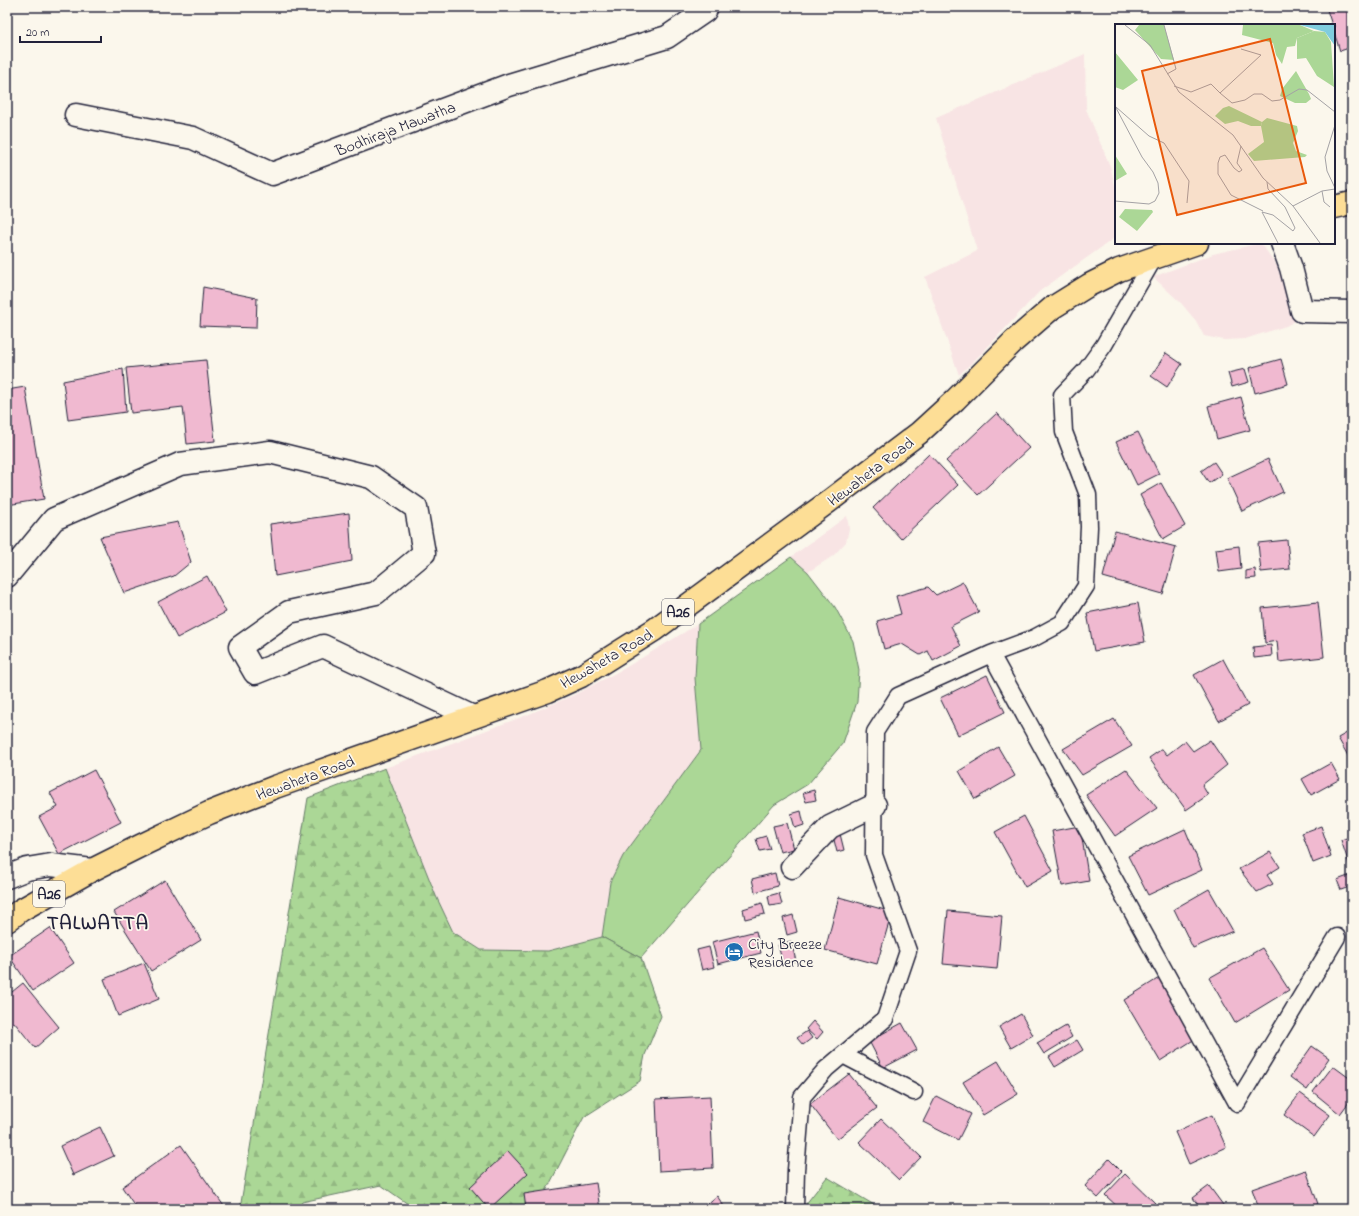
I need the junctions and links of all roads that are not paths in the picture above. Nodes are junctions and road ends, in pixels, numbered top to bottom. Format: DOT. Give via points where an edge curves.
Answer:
graph roads {
  1 [pos="707,7"];
  2 [pos="76,115"];
  3 [pos="1352,203"];
  4 [pos="1335,207"];
  5 [pos="1194,244"];
  6 [pos="1282,244"];
  7 [pos="1154,258"];
  8 [pos="1352,312"];
  9 [pos="7,576"];
  10 [pos="991,654"];
  11 [pos="473,717"];
  12 [pos="875,804"];
  13 [pos="792,867"];
  14 [pos="92,870"];
  15 [pos="7,877"];
  16 [pos="7,922"];
  17 [pos="1337,937"];
  18 [pos="842,1055"];
  19 [pos="914,1092"];
  20 [pos="795,1209"];
  1 -- 2 [label="street, Bodhiraja Mawatha" via="667,37 509,85 272,174 193,138"];
  3 -- 4 [label="highway"];
  5 -- 7 [label="highway, Hewaheta Road / A26"];
  6 -- 8 [label="street" via="1302,311"];
  7 -- 10 [label="lane" via="1104,345 1086,370 1062,395 1064,432 1088,495 1086,586 1062,623 1034,638"];
  7 -- 11 [label="highway, Hewaheta Road / A26" via="1119,270 1052,308 1014,341 919,434 654,630 581,676 548,691"];
  9 -- 11 [label="street" via="54,519 180,464 270,452 371,477 416,508 424,553 376,593 289,612 240,647 255,673 323,646"];
  10 -- 12 [label="lane" via="898,696 875,732"];
  10 -- 17 [label="lane" via="1237,1103"];
  11 -- 14 [label="highway, Hewaheta Road / A26" via="275,786 209,813"];
  12 -- 13 [label="street" via="830,827"];
  12 -- 18 [label="lane" via="874,855 908,951 885,1019"];
  14 -- 15 [label="street" via="51,865 27,869"];
  14 -- 16 [label="highway, Hewaheta Road / A26" via="21,910"];
  18 -- 19 [label="lane"];
  18 -- 20 [label="lane" via="802,1097"];
}
